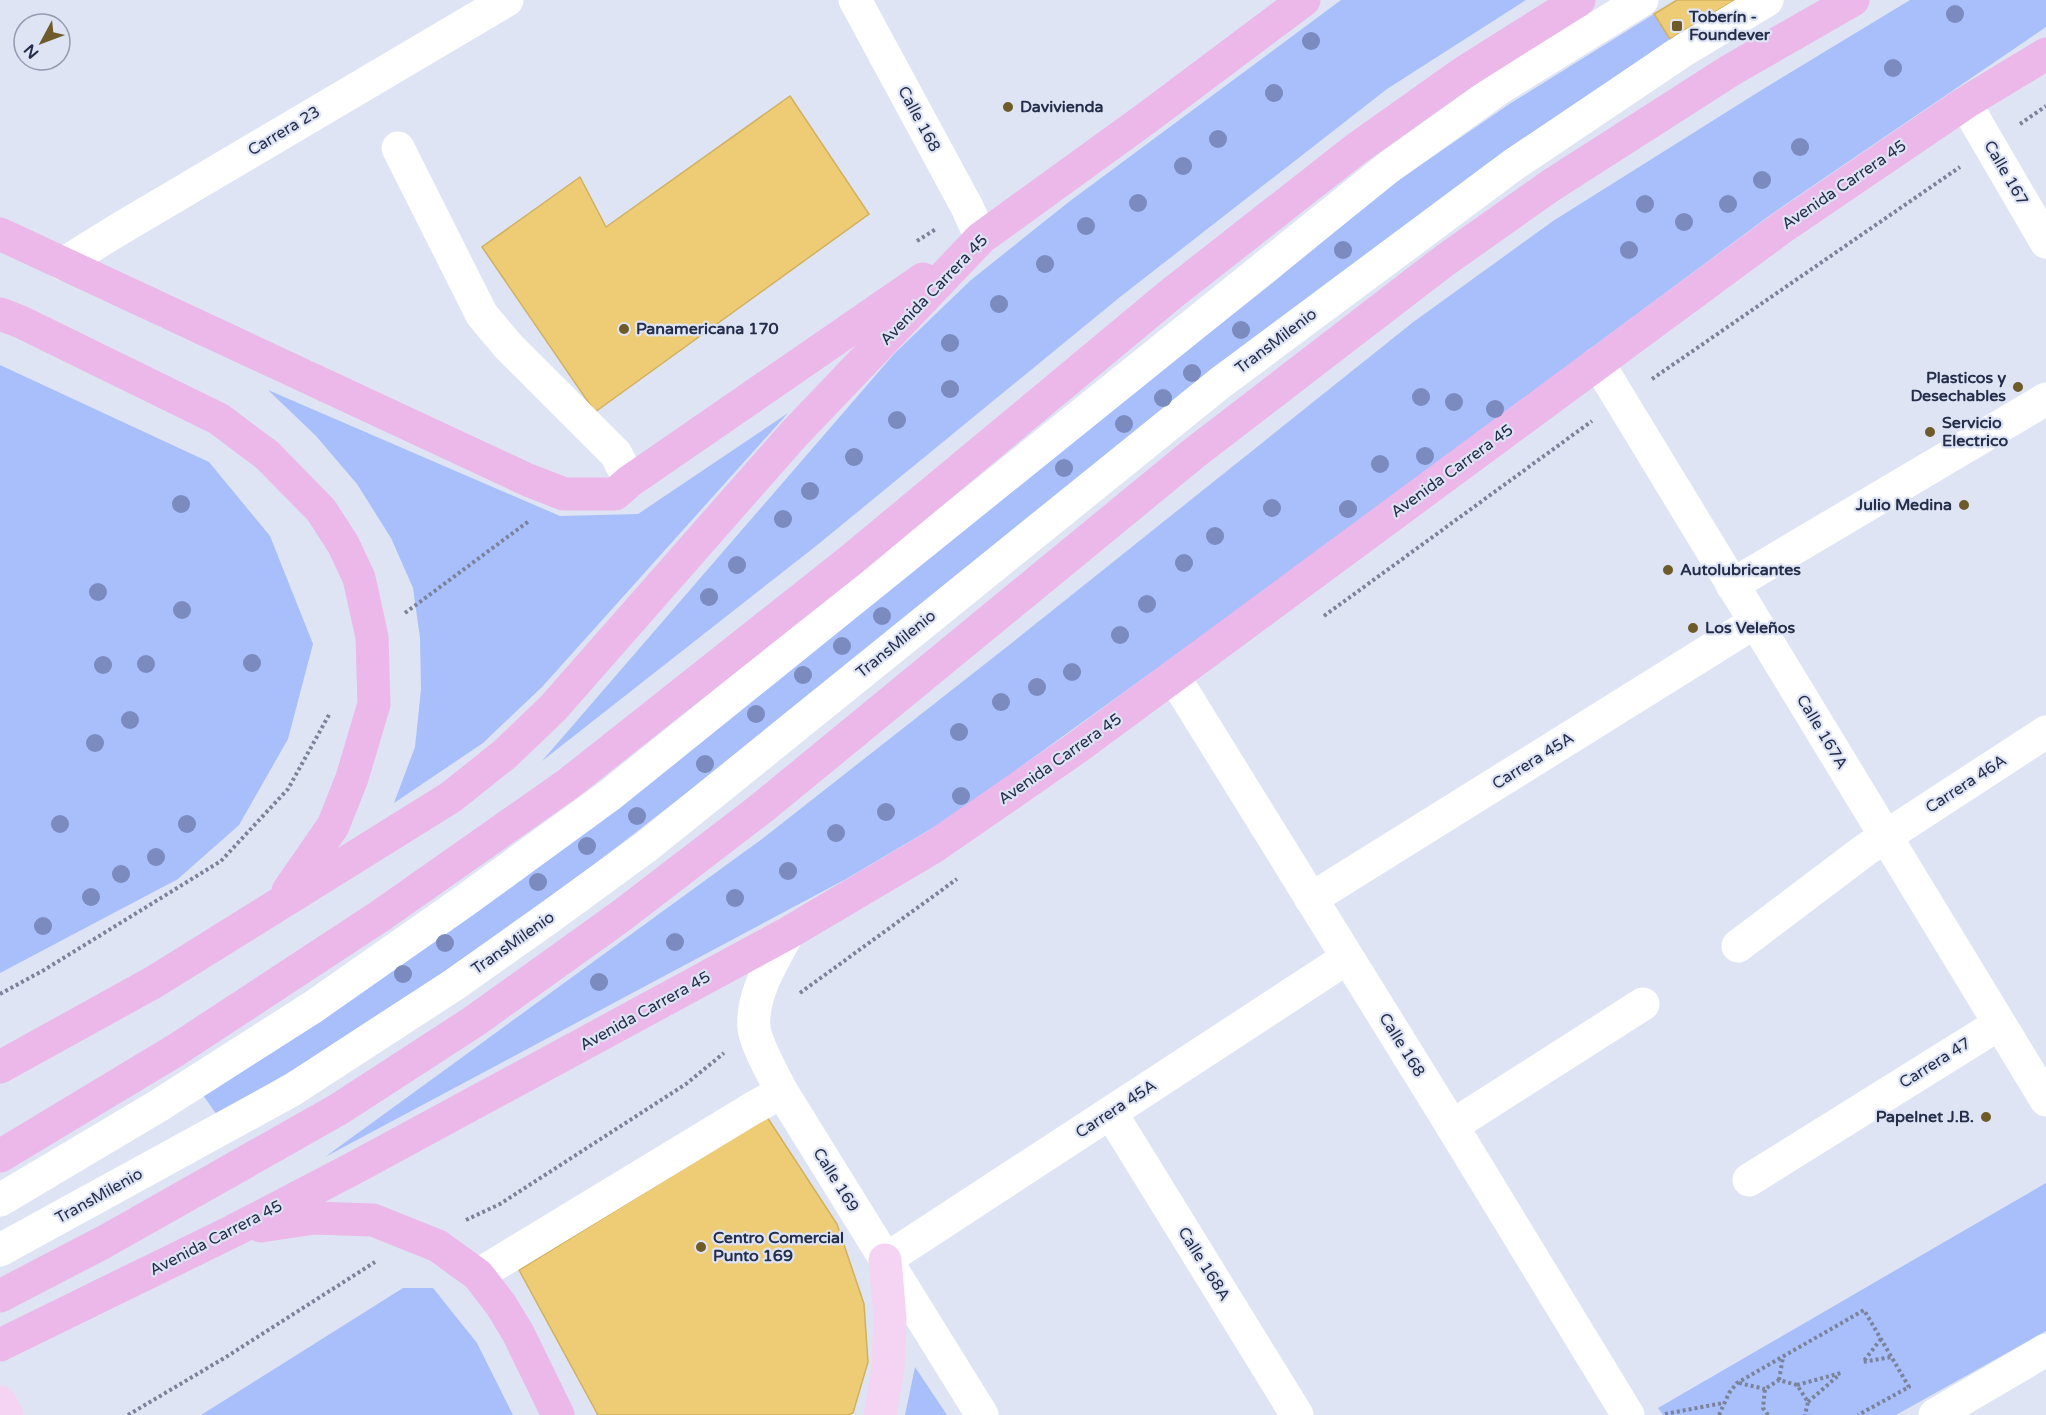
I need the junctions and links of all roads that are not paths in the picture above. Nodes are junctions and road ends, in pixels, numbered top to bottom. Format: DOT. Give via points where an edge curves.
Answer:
graph roads {
  1 [pos="507,0"];
  2 [pos="855,0"];
  3 [pos="1304,0"];
  4 [pos="1579,0"];
  5 [pos="1642,0"];
  6 [pos="1767,0"];
  7 [pos="1853,0"];
  8 [pos="2046,54"];
  9 [pos="1965,103"];
  10 [pos="398,148"];
  11 [pos="0,234"];
  12 [pos="981,238"];
  13 [pos="2046,242"];
  14 [pos="63,264"];
  15 [pos="0,314"];
  16 [pos="1598,363"];
  17 [pos="2046,399"];
  18 [pos="630,481"];
  19 [pos="1732,585"];
  20 [pos="1755,622"];
  21 [pos="1174,676"];
  22 [pos="2046,732"];
  23 [pos="1885,837"];
  24 [pos="1311,899"];
  25 [pos="281,902"];
  26 [pos="788,933"];
  27 [pos="1738,946"];
  28 [pos="1347,958"];
  29 [pos="1643,1004"];
  30 [pos="1999,1024"];
  31 [pos="0,1067"];
  32 [pos="782,1092"];
  33 [pos="2046,1100"];
  34 [pos="1111,1113"];
  35 [pos="1452,1126"];
  36 [pos="0,1156"];
  37 [pos="1749,1180"];
  38 [pos="0,1200"];
  39 [pos="233,1231"];
  40 [pos="0,1250"];
  41 [pos="885,1260"];
  42 [pos="478,1275"];
  43 [pos="0,1296"];
  44 [pos="0,1345"];
  45 [pos="2046,1350"];
  46 [pos="0,1402"];
  47 [pos="7,1415"];
  48 [pos="558,1415"];
  49 [pos="880,1415"];
  50 [pos="982,1415"];
  51 [pos="1297,1415"];
  52 [pos="1628,1415"];
  53 [pos="1935,1415"];
  1 -- 14 [label="street, Carrera 23"];
  2 -- 12 [label="street, Calle 168"];
  3 -- 12 [label="highway, Avenida Carrera 45"];
  4 -- 36 [label="highway" via="1462,73 1347,157 1171,294 851,560 568,784 380,916 176,1050"];
  5 -- 38 [label="street" via="1498,89 1389,167 610,795 313,1006 158,1106"];
  6 -- 40 [label="street, TransMilenio" via="1684,50 1530,153 1220,383 647,846 547,919 292,1090"];
  7 -- 43 [label="highway" via="1731,70 1550,186 1444,261 1203,447 763,807 473,1022 339,1109"];
  8 -- 9 [label="highway, Avenida Carrera 45"];
  9 -- 13 [label="street, Calle 167"];
  9 -- 16 [label="highway, Avenida Carrera 45" via="1784,226"];
  10 -- 18 [label="street" via="482,315 509,348 616,454"];
  11 -- 14 [label="highway"];
  12 -- 18 [label="highway"];
  12 -- 25 [label="highway, Avenida Carrera 45" via="793,435 554,708 505,754 451,796"];
  14 -- 18 [label="highway" via="537,484 564,494 615,494"];
  15 -- 25 [label="highway" via="219,419 267,455 321,510 355,569 372,637 374,704 333,826"];
  16 -- 19 [label="street, Calle 167A"];
  16 -- 21 [label="highway, Avenida Carrera 45"];
  17 -- 19 [label="street"];
  19 -- 20 [label="street, Calle 167A"];
  20 -- 23 [label="street, Calle 167A"];
  20 -- 24 [label="street, Carrera 45A"];
  21 -- 24 [label="street, Calle 168"];
  21 -- 26 [label="highway, Avenida Carrera 45" via="935,846"];
  22 -- 23 [label="street, Carrera 46A"];
  23 -- 27 [label="street, Carrera 46A"];
  23 -- 30 [label="street, Calle 167A"];
  24 -- 28 [label="street, Calle 168"];
  25 -- 31 [label="highway, Avenida Carrera 45" via="154,982"];
  26 -- 32 [label="street, Calle 169" via="756,1004 754,1029"];
  26 -- 39 [label="highway, Avenida Carrera 45"];
  28 -- 34 [label="street, Carrera 45A"];
  28 -- 35 [label="street, Calle 168"];
  29 -- 35 [label="street"];
  30 -- 33 [label="street, Calle 167A"];
  30 -- 37 [label="street, Carrera 47"];
  32 -- 41 [label="street, Calle 169"];
  32 -- 42 [label="street"];
  34 -- 41 [label="street, Carrera 45A"];
  34 -- 51 [label="street, Calle 168A"];
  35 -- 52 [label="street, Calle 168"];
  39 -- 42 [label="highway" via="314,1218 373,1220 438,1246"];
  39 -- 44 [label="highway, Avenida Carrera 45"];
  41 -- 49 [label="main road" via="890,1318 888,1368"];
  41 -- 50 [label="street, Calle 169"];
  42 -- 48 [label="highway" via="518,1332"];
  45 -- 53 [label="street"];
  46 -- 47 [label="main road"];
}
